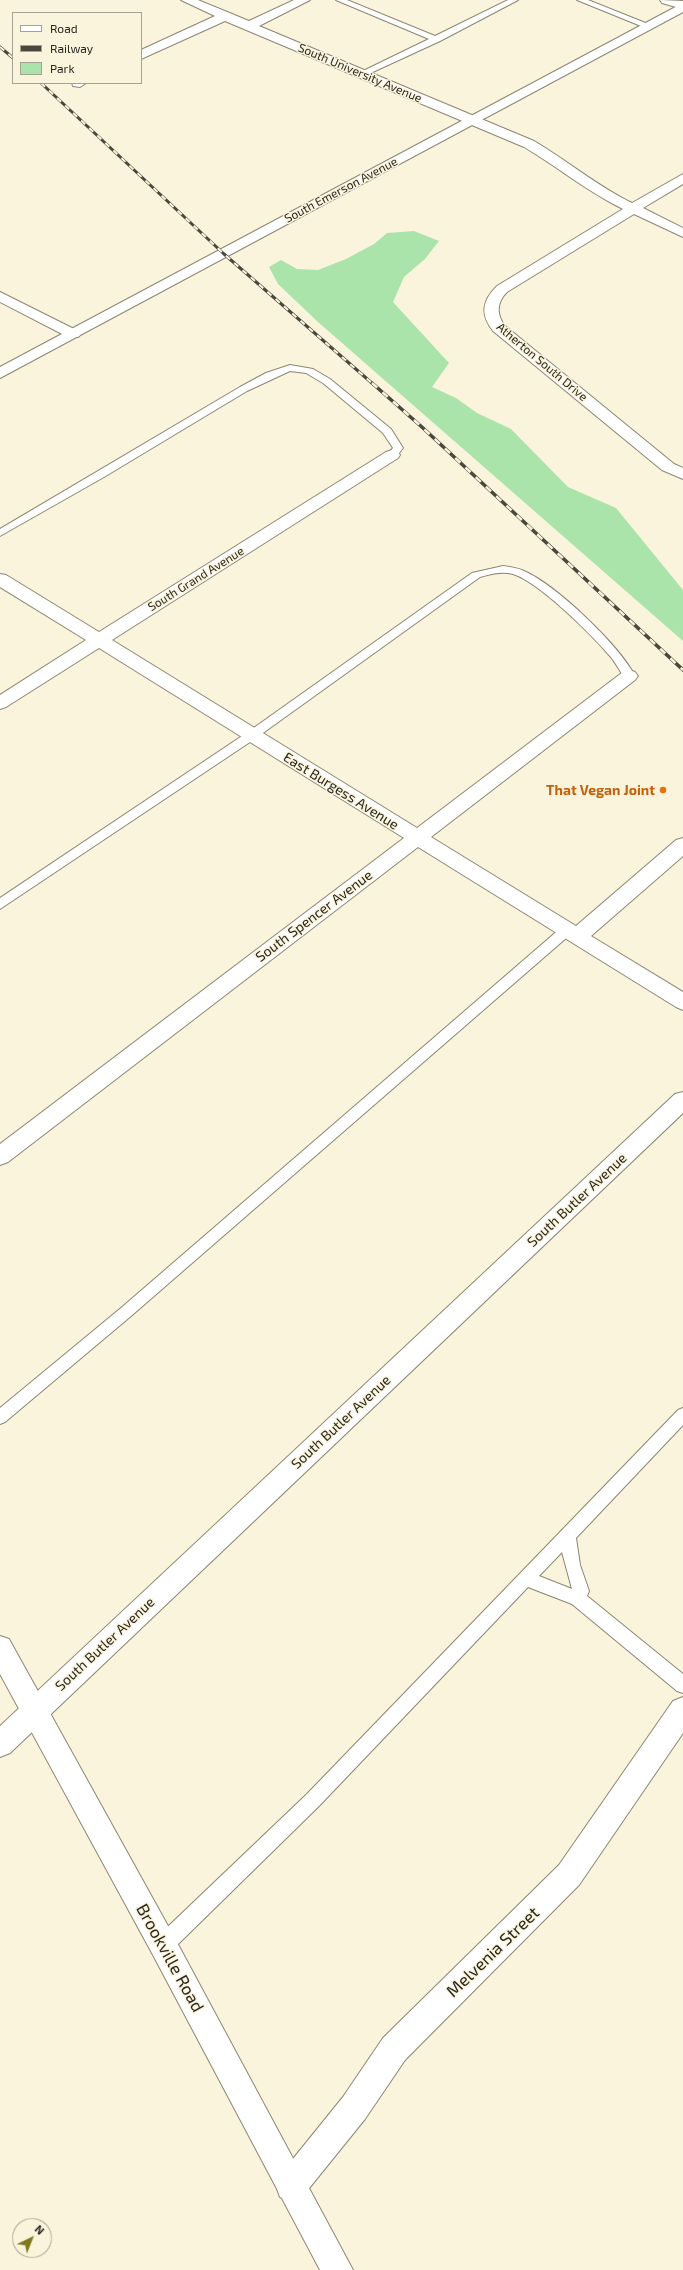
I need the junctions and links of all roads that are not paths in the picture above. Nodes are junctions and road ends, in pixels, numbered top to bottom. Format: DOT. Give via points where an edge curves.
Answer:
graph roads {
  1 [pos="187,0"];
  2 [pos="304,0"];
  3 [pos="340,0"];
  4 [pos="514,0"];
  5 [pos="581,0"];
  6 [pos="666,0"];
  7 [pos="683,6"];
  8 [pos="225,16"];
  9 [pos="249,26"];
  10 [pos="649,26"];
  11 [pos="437,39"];
  12 [pos="142,55"];
  13 [pos="364,74"];
  14 [pos="472,120"];
  15 [pos="683,178"];
  16 [pos="632,210"];
  17 [pos="683,233"];
  18 [pos="0,296"];
  19 [pos="73,334"];
  20 [pos="0,373"];
  21 [pos="392,455"];
  22 [pos="683,474"];
  23 [pos="0,533"];
  24 [pos="0,579"];
  25 [pos="99,640"];
  26 [pos="629,676"];
  27 [pos="0,703"];
  28 [pos="252,735"];
  29 [pos="417,838"];
  30 [pos="683,845"];
  31 [pos="0,904"];
  32 [pos="572,933"];
  33 [pos="683,1002"];
  34 [pos="683,1100"];
  35 [pos="0,1156"];
  36 [pos="683,1415"];
  37 [pos="0,1418"];
  38 [pos="567,1534"];
  39 [pos="526,1579"];
  40 [pos="578,1599"];
  41 [pos="0,1648"];
  42 [pos="683,1685"];
  43 [pos="683,1710"];
  44 [pos="34,1711"];
  45 [pos="0,1744"];
  46 [pos="163,1945"];
  47 [pos="290,2186"];
  48 [pos="337,2270"];
  1 -- 8 [label="street, South University Avenue"];
  2 -- 9 [label="street"];
  3 -- 11 [label="lane"];
  4 -- 11 [label="lane"];
  5 -- 10 [label="lane"];
  6 -- 7 [label="street"];
  7 -- 10 [label="street, South Emerson Avenue"];
  8 -- 9 [label="street, South University Avenue"];
  8 -- 12 [label="street"];
  9 -- 13 [label="street, South University Avenue"];
  10 -- 14 [label="street, South Emerson Avenue"];
  11 -- 13 [label="lane"];
  13 -- 14 [label="street, South University Avenue"];
  14 -- 16 [label="street, South University Avenue" via="537,148 603,194"];
  14 -- 19 [label="street, South Emerson Avenue"];
  15 -- 16 [label="street, Atherton South Drive"];
  16 -- 17 [label="street, South University Avenue"];
  16 -- 22 [label="street, Atherton South Drive" via="502,289 491,301 490,315 498,328 668,467"];
  18 -- 19 [label="street"];
  19 -- 20 [label="street, South Emerson Avenue"];
  21 -- 23 [label="lane" via="398,448 396,440 320,376 302,368 289,368 272,374 221,402"];
  21 -- 25 [label="street, South Grand Avenue"];
  24 -- 25 [label="street, East Burgess Avenue"];
  25 -- 27 [label="street, South Grand Avenue"];
  25 -- 28 [label="street, East Burgess Avenue"];
  26 -- 28 [label="lane" via="628,670 619,659 533,579 510,570 493,569 476,575"];
  26 -- 29 [label="street, South Spencer Avenue"];
  28 -- 29 [label="street, East Burgess Avenue"];
  28 -- 31 [label="lane"];
  29 -- 32 [label="street, East Burgess Avenue"];
  29 -- 35 [label="street, South Spencer Avenue"];
  30 -- 32 [label="street"];
  32 -- 33 [label="street, East Burgess Avenue"];
  32 -- 37 [label="lane"];
  34 -- 44 [label="street, South Butler Avenue"];
  36 -- 38 [label="lane"];
  38 -- 39 [label="lane"];
  38 -- 40 [label="lane" via="572,1566 581,1591"];
  39 -- 40 [label="lane"];
  39 -- 46 [label="lane" via="313,1800"];
  40 -- 42 [label="lane"];
  41 -- 44 [label="street, Brookville Road"];
  43 -- 47 [label="street, Melvenia Street" via="569,1876 394,2049 354,2108"];
  44 -- 45 [label="street, South Butler Avenue"];
  44 -- 46 [label="street, Brookville Road"];
  46 -- 47 [label="street, Brookville Road"];
  47 -- 48 [label="street, Brookville Road"];
}
